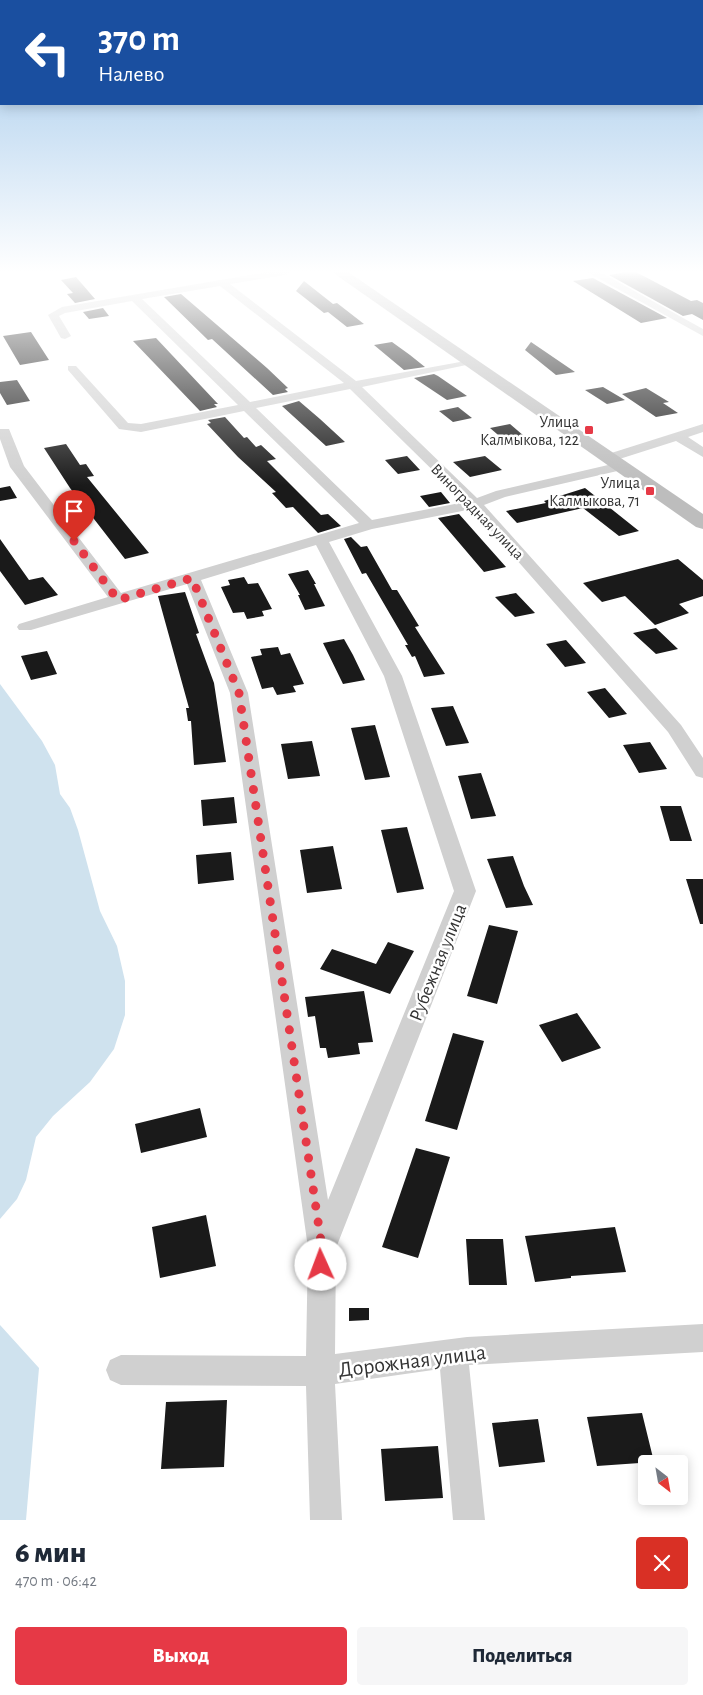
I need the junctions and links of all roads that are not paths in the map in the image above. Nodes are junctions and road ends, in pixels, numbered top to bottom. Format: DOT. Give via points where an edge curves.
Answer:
graph roads {
  1 [pos="182,343"];
  2 [pos="300,343"];
  3 [pos="440,343"];
  4 [pos="467,362"];
  5 [pos="72,368"];
  6 [pos="352,384"];
  7 [pos="247,406"];
  8 [pos="703,428"];
  9 [pos="4,432"];
  10 [pos="678,436"];
  11 [pos="703,453"];
  12 [pos="616,462"];
  13 [pos="475,504"];
  14 [pos="703,523"];
  15 [pos="369,525"];
  16 [pos="320,539"];
  17 [pos="192,578"];
  18 [pos="118,600"];
  19 [pos="25,627"];
  20 [pos="703,772"];
  21 [pos="322,1248"];
  22 [pos="703,1338"];
  23 [pos="453,1353"];
  24 [pos="121,1370"];
  25 [pos="320,1372"];
  26 [pos="326,1520"];
  27 [pos="469,1520"];
  1 -- 7 [label="street"];
  2 -- 6 [label="street, Виноградная улица"];
  3 -- 4 [label="main road"];
  4 -- 6 [label="street"];
  4 -- 12 [label="main road"];
  5 -- 7 [label="street" via="124,426 131,428"];
  6 -- 7 [label="street"];
  6 -- 13 [label="street, Виноградная улица"];
  7 -- 15 [label="street"];
  8 -- 10 [label="street"];
  9 -- 18 [label="street" via="18,468"];
  10 -- 11 [label="street"];
  10 -- 12 [label="street"];
  12 -- 13 [label="street"];
  12 -- 14 [label="main road"];
  13 -- 15 [label="street"];
  13 -- 20 [label="street, Виноградная улица" via="675,729"];
  15 -- 16 [label="street"];
  16 -- 17 [label="street"];
  16 -- 21 [label="street, Рубежная улица" via="393,676 465,891"];
  17 -- 18 [label="street"];
  17 -- 21 [label="street" via="239,693"];
  18 -- 19 [label="street"];
  21 -- 25 [label="street"];
  22 -- 23 [label="street, Дорожная улица"];
  23 -- 25 [label="street, Дорожная улица"];
  23 -- 27 [label="street"];
  24 -- 25 [label="street, Дорожная улица"];
  25 -- 26 [label="street"];
}
